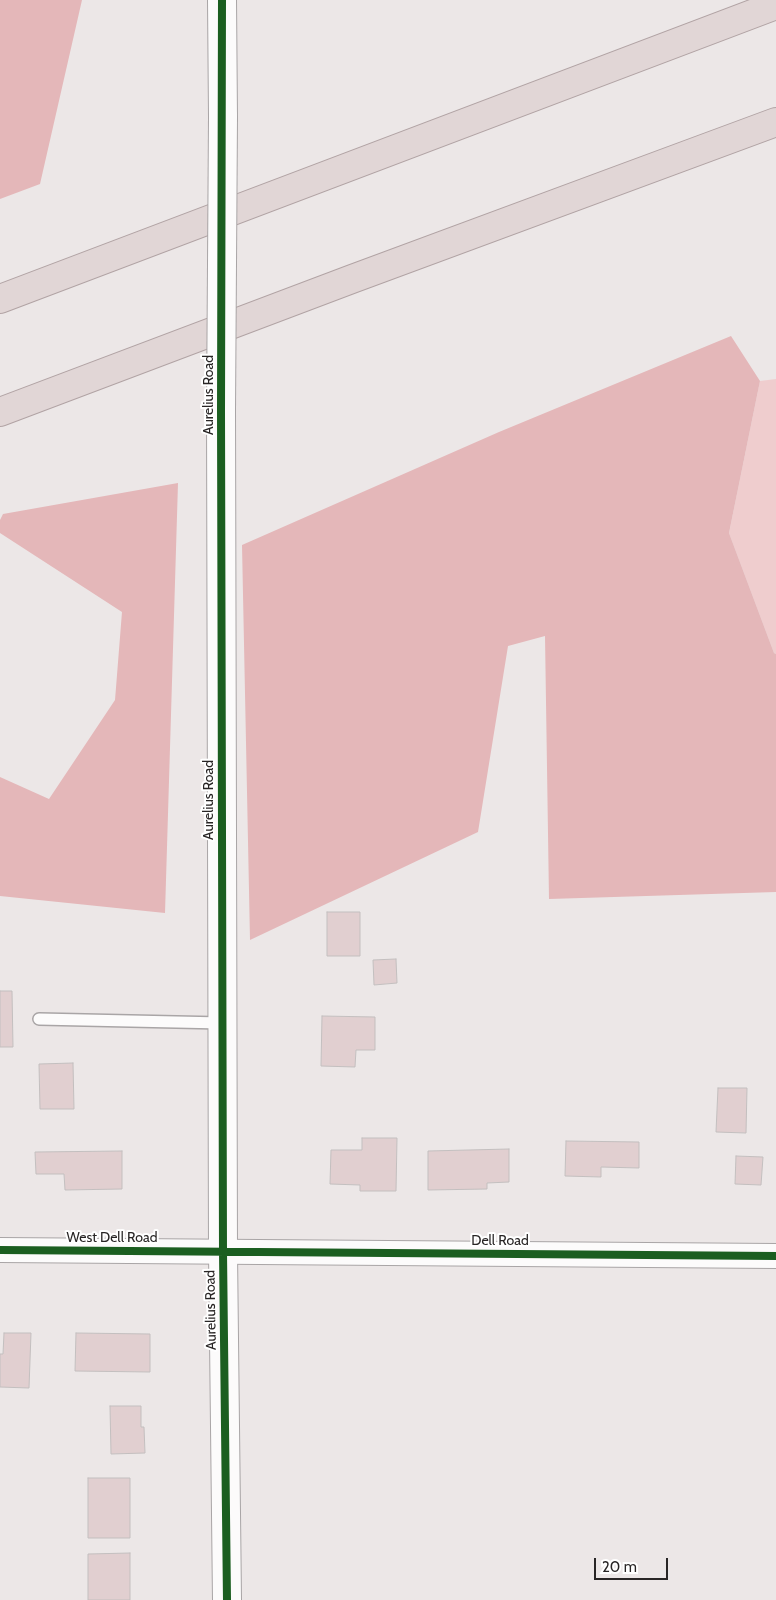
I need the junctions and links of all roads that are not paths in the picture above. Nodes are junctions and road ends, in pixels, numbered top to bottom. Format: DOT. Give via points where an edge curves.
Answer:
graph roads {
  1 [pos="222,0"];
  2 [pos="776,5"];
  3 [pos="776,122"];
  4 [pos="0,299"];
  5 [pos="0,412"];
  6 [pos="39,1019"];
  7 [pos="222,1023"];
  8 [pos="0,1250"];
  9 [pos="223,1252"];
  10 [pos="776,1256"];
  11 [pos="227,1600"];
  1 -- 7 [label="street, Aurelius Road, bridge"];
  2 -- 4 [label="highway"];
  3 -- 5 [label="highway"];
  6 -- 7 [label="lane"];
  7 -- 9 [label="street, Aurelius Road"];
  8 -- 9 [label="street, West Dell Road"];
  9 -- 10 [label="street, Dell Road"];
  9 -- 11 [label="street, Aurelius Road"];
}
